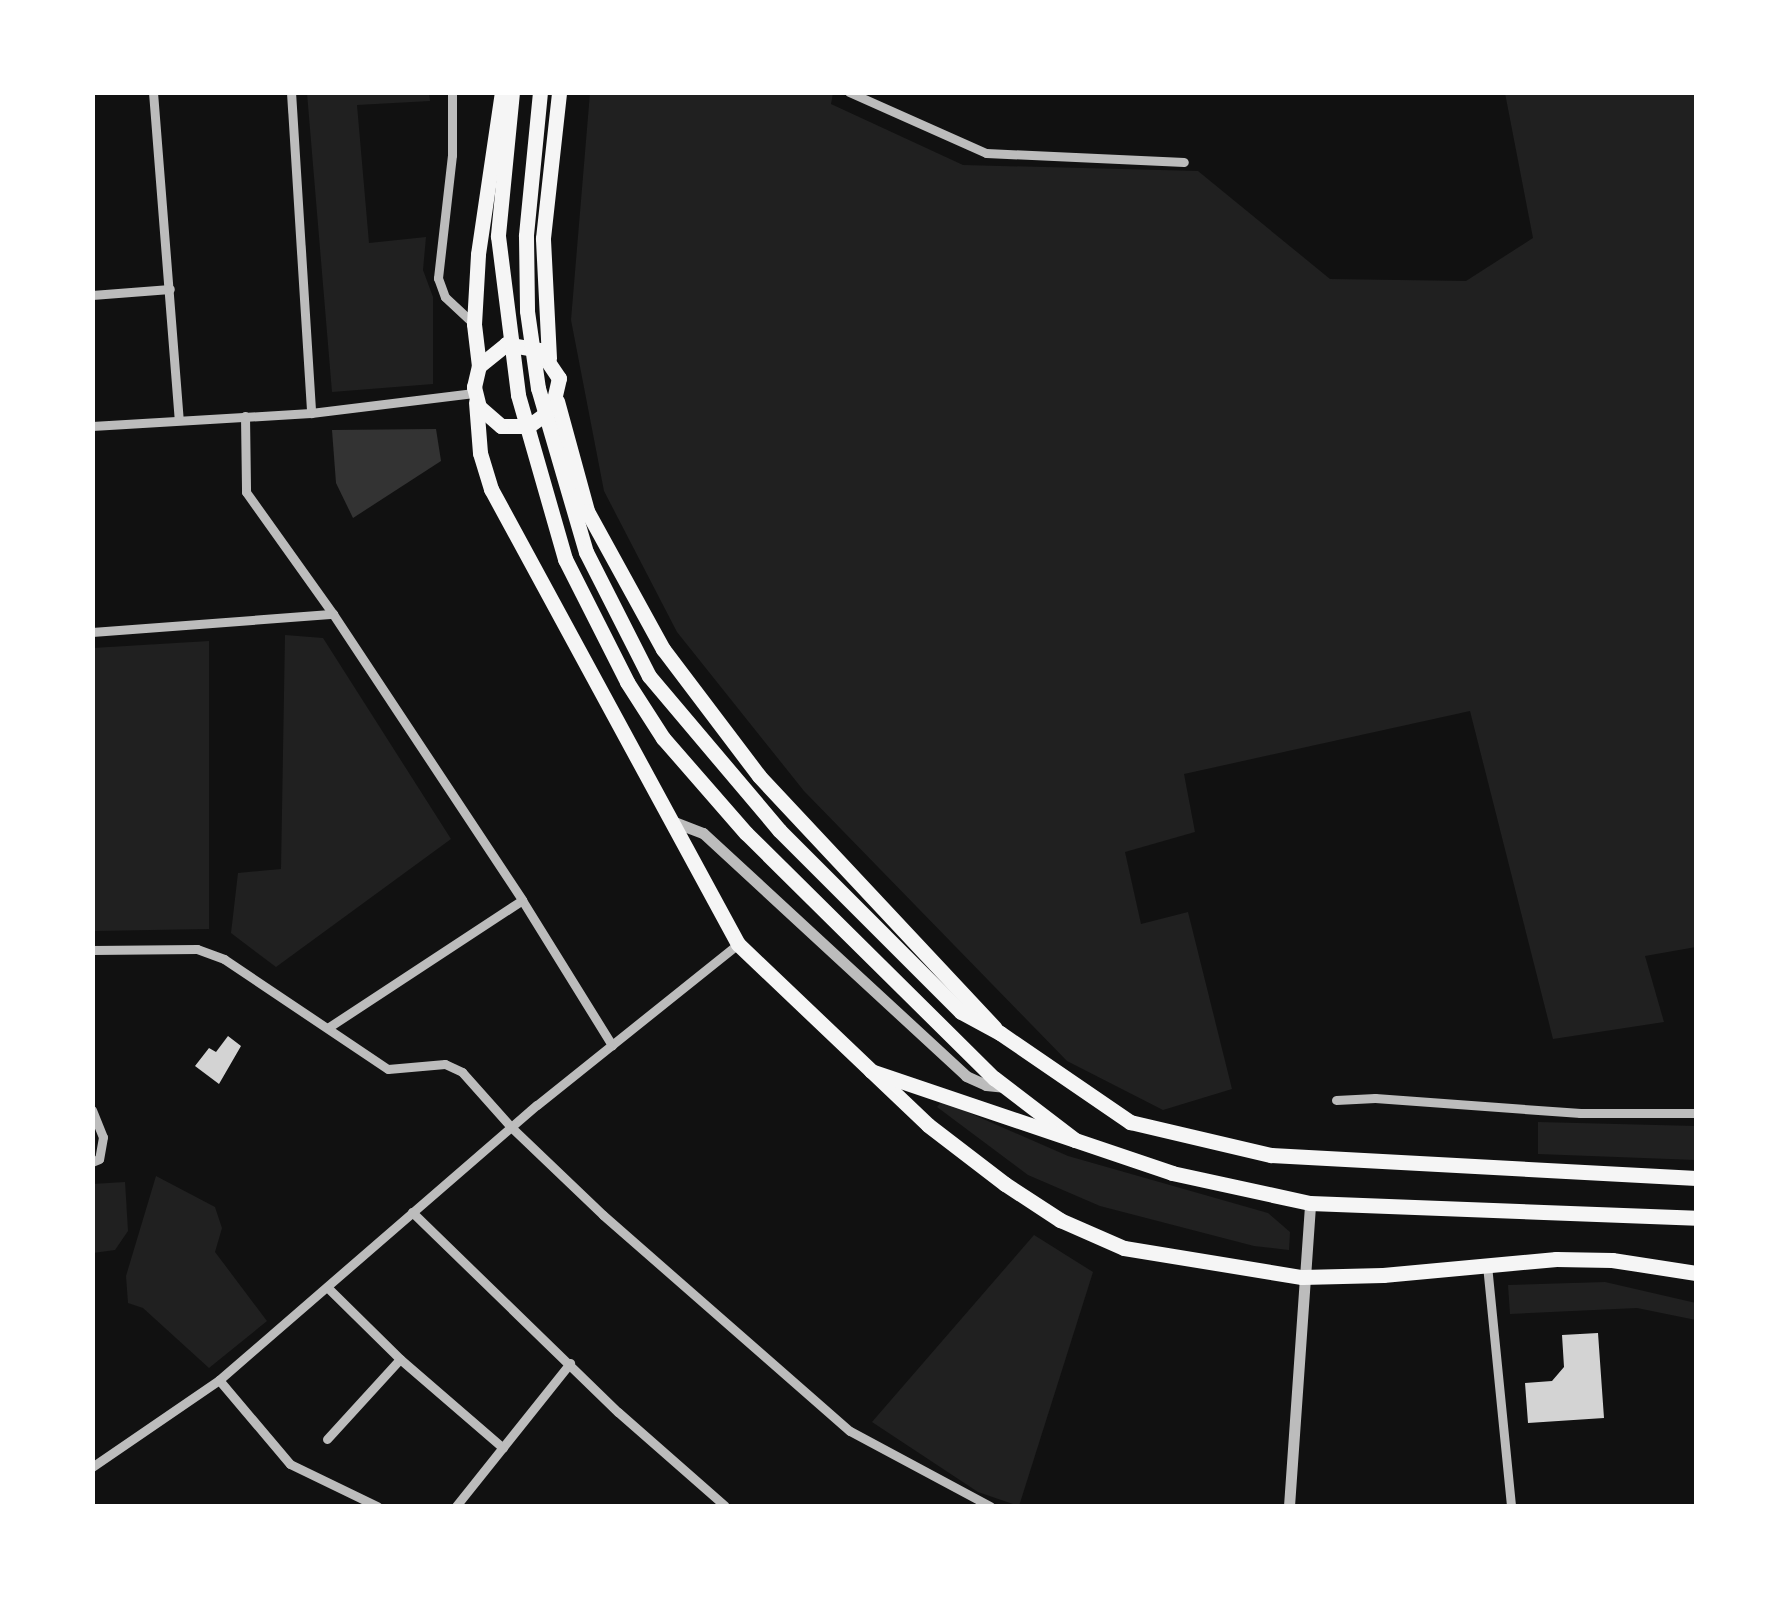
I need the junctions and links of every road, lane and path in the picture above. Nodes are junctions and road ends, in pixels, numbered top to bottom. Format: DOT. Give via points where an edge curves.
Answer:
graph roads {
  1 [pos="154,92"];
  2 [pos="291,92"];
  3 [pos="452,92"];
  4 [pos="502,92"];
  5 [pos="512,92"];
  6 [pos="540,92"];
  7 [pos="559,92"];
  8 [pos="849,92"];
  9 [pos="1184,162"];
  10 [pos="170,289"];
  11 [pos="92,295"];
  12 [pos="474,324"];
  13 [pos="549,358"];
  14 [pos="479,366"];
  15 [pos="475,397"];
  16 [pos="557,400"];
  17 [pos="310,412"];
  18 [pos="245,416"];
  19 [pos="180,420"];
  20 [pos="92,426"];
  21 [pos="333,614"];
  22 [pos="92,632"];
  23 [pos="674,822"];
  24 [pos="522,900"];
  25 [pos="738,944"];
  26 [pos="92,950"];
  27 [pos="328,1027"];
  28 [pos="1000,1033"];
  29 [pos="612,1046"];
  30 [pos="871,1071"];
  31 [pos="1006,1087"];
  32 [pos="1336,1100"];
  33 [pos="92,1110"];
  34 [pos="1696,1113"];
  35 [pos="511,1127"];
  36 [pos="1076,1140"];
  37 [pos="92,1162"];
  38 [pos="1696,1178"];
  39 [pos="1310,1203"];
  40 [pos="412,1212"];
  41 [pos="1696,1218"];
  42 [pos="1487,1265"];
  43 [pos="1696,1273"];
  44 [pos="1302,1277"];
  45 [pos="327,1287"];
  46 [pos="400,1359"];
  47 [pos="570,1362"];
  48 [pos="219,1380"];
  49 [pos="328,1439"];
  50 [pos="503,1448"];
  51 [pos="92,1467"];
  52 [pos="350,1496"];
  53 [pos="342,1506"];
  54 [pos="377,1506"];
  55 [pos="456,1506"];
  56 [pos="725,1506"];
  57 [pos="990,1506"];
  58 [pos="1288,1506"];
  59 [pos="1511,1506"];
  1 -- 10 [label="street"];
  2 -- 17 [label="street"];
  3 -- 12 [label="street" via="438,278 445,297"];
  4 -- 12 [label="main road"];
  5 -- 31 [label="main road" via="498,236 518,395 565,559 662,738 746,833"];
  6 -- 28 [label="main road" via="526,236 527,311 538,388 586,552 649,676 779,830 961,1012"];
  7 -- 13 [label="main road" via="543,238"];
  8 -- 9 [label="street" via="986,153"];
  10 -- 11 [label="street"];
  10 -- 19 [label="street"];
  12 -- 14 [label="main road"];
  13 -- 14 [label="main road" via="530,345 506,344"];
  13 -- 16 [label="main road" via="559,378"];
  14 -- 15 [label="main road"];
  15 -- 16 [label="main road" via="492,421 520,428 546,416"];
  15 -- 17 [label="street"];
  15 -- 23 [label="main road" via="491,489"];
  16 -- 28 [label="main road" via="587,511 663,648 759,776"];
  17 -- 18 [label="street"];
  18 -- 19 [label="street"];
  18 -- 21 [label="street" via="246,492"];
  19 -- 20 [label="street"];
  21 -- 22 [label="street"];
  21 -- 24 [label="street"];
  23 -- 25 [label="main road"];
  23 -- 31 [label="street" via="703,833 966,1076"];
  24 -- 27 [label="street"];
  24 -- 29 [label="street"];
  25 -- 29 [label="street"];
  25 -- 30 [label="main road"];
  26 -- 27 [label="street" via="197,949 224,959"];
  27 -- 35 [label="street" via="388,1069 446,1064 462,1072"];
  28 -- 38 [label="main road" via="1130,1122 1270,1155"];
  29 -- 35 [label="street"];
  30 -- 36 [label="main road"];
  30 -- 44 [label="main road" via="928,1125 1060,1220 1124,1248"];
  31 -- 36 [label="main road"];
  32 -- 34 [label="street"];
  33 -- 37 [label="street" via="103,1137 99,1159"];
  35 -- 40 [label="street"];
  35 -- 57 [label="street" via="850,1431"];
  36 -- 39 [label="main road" via="1172,1173"];
  39 -- 41 [label="main road"];
  39 -- 44 [label="street"];
  40 -- 45 [label="street"];
  40 -- 47 [label="street"];
  42 -- 43 [label="main road" via="1612,1260"];
  42 -- 44 [label="main road"];
  42 -- 59 [label="street"];
  44 -- 58 [label="street"];
  45 -- 46 [label="street"];
  45 -- 48 [label="street"];
  46 -- 49 [label="street"];
  46 -- 50 [label="street"];
  47 -- 50 [label="street"];
  47 -- 56 [label="street"];
  48 -- 51 [label="street"];
  48 -- 52 [label="street" via="290,1464"];
  50 -- 55 [label="street"];
  52 -- 53 [label="street"];
  52 -- 54 [label="street"];
}
